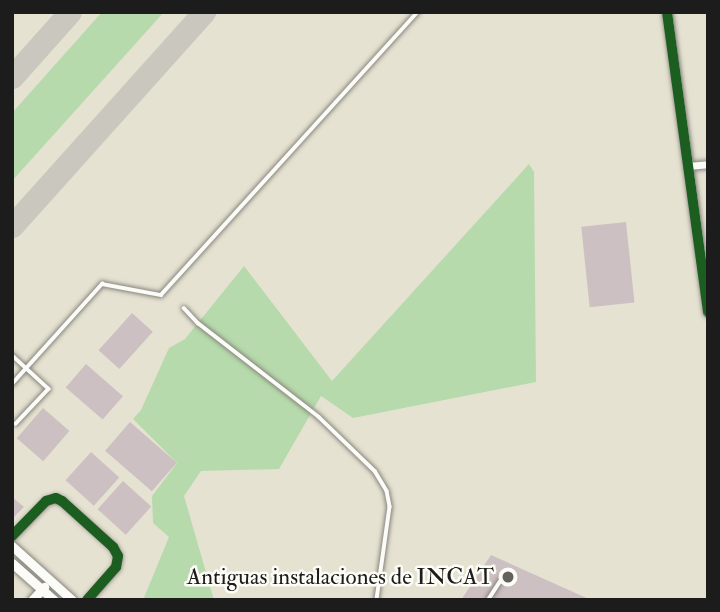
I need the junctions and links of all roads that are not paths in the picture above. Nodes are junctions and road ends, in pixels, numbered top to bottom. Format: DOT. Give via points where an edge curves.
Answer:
graph roads {
  1 [pos="418,12"];
  2 [pos="667,12"];
  3 [pos="708,164"];
  4 [pos="687,166"];
  5 [pos="184,308"];
  6 [pos="708,312"];
  7 [pos="12,355"];
  8 [pos="27,368"];
  9 [pos="12,384"];
  10 [pos="16,424"];
  11 [pos="12,536"];
  12 [pos="12,546"];
  13 [pos="12,563"];
  14 [pos="500,580"];
  15 [pos="50,581"];
  16 [pos="59,589"];
  17 [pos="48,596"];
  18 [pos="32,600"];
  19 [pos="72,600"];
  20 [pos="87,600"];
  21 [pos="377,600"];
  22 [pos="488,600"];
  1 -- 8 [label="lane" via="161,295 102,284"];
  2 -- 4 [label="street"];
  3 -- 4 [label="street"];
  4 -- 6 [label="street"];
  5 -- 21 [label="lane" via="319,417 375,471 390,507"];
  7 -- 8 [label="lane"];
  8 -- 9 [label="lane"];
  8 -- 10 [label="lane" via="49,389"];
  11 -- 20 [label="street" via="46,501 62,501 118,556 116,567"];
  12 -- 15 [label="street"];
  13 -- 17 [label="street"];
  14 -- 22 [label="lane"];
  15 -- 16 [label="street"];
  15 -- 17 [label="street"];
  16 -- 17 [label="street"];
  16 -- 19 [label="street"];
  17 -- 18 [label="street"];
}
